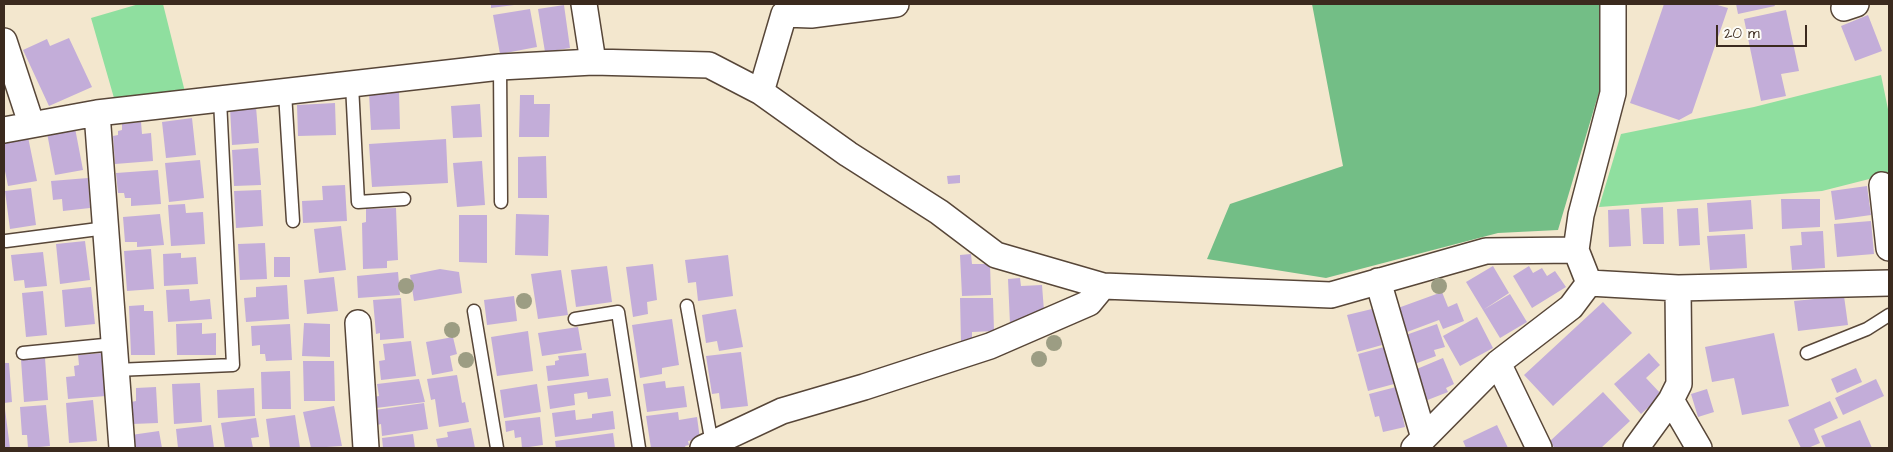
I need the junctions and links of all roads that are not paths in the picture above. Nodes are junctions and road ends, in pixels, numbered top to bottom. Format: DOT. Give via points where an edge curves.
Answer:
graph roads {
  1 [pos="584,4"];
  2 [pos="896,4"];
  3 [pos="1613,4"];
  4 [pos="783,9"];
  5 [pos="4,41"];
  6 [pos="593,62"];
  7 [pos="500,67"];
  8 [pos="352,85"];
  9 [pos="761,92"];
  10 [pos="285,93"];
  11 [pos="220,100"];
  12 [pos="97,113"];
  13 [pos="31,123"];
  14 [pos="4,130"];
  15 [pos="1882,185"];
  16 [pos="404,199"];
  17 [pos="501,202"];
  18 [pos="293,221"];
  19 [pos="106,228"];
  20 [pos="6,241"];
  21 [pos="1889,248"];
  22 [pos="1576,250"];
  23 [pos="1378,281"];
  24 [pos="1589,283"];
  25 [pos="1889,283"];
  26 [pos="1103,286"];
  27 [pos="1678,288"];
  28 [pos="687,306"];
  29 [pos="474,311"];
  30 [pos="1889,315"];
  31 [pos="575,319"];
  32 [pos="358,322"];
  33 [pos="114,344"];
  34 [pos="23,353"];
  35 [pos="1807,353"];
  36 [pos="1498,363"];
  37 [pos="116,370"];
  38 [pos="1671,400"];
  39 [pos="1419,443"];
  40 [pos="707,446"];
  41 [pos="122,448"];
  42 [pos="366,448"];
  43 [pos="497,448"];
  44 [pos="639,448"];
  45 [pos="1539,448"];
  46 [pos="1636,448"];
  47 [pos="1698,448"];
  1 -- 6 [label="street"];
  2 -- 4 [label="street" via="811,15"];
  3 -- 22 [label="street" via="1613,93 1581,215"];
  4 -- 9 [label="street"];
  5 -- 13 [label="street"];
  6 -- 7 [label="street"];
  6 -- 9 [label="street" via="709,65"];
  7 -- 8 [label="street"];
  7 -- 17 [label="lane"];
  8 -- 10 [label="street"];
  8 -- 16 [label="lane" via="358,202"];
  9 -- 26 [label="street" via="938,212 996,256"];
  10 -- 11 [label="street"];
  10 -- 18 [label="lane"];
  11 -- 12 [label="street"];
  11 -- 37 [label="lane" via="233,365"];
  12 -- 13 [label="street"];
  12 -- 19 [label="street"];
  13 -- 14 [label="street"];
  15 -- 21 [label="street"];
  19 -- 20 [label="lane"];
  19 -- 33 [label="street"];
  22 -- 23 [label="street" via="1486,251"];
  22 -- 24 [label="street"];
  23 -- 26 [label="street" via="1331,295"];
  23 -- 39 [label="street"];
  24 -- 27 [label="street"];
  24 -- 36 [label="street" via="1571,306"];
  25 -- 27 [label="street"];
  26 -- 40 [label="street" via="1089,303 990,346 782,411"];
  27 -- 38 [label="street" via="1679,384"];
  28 -- 40 [label="lane"];
  29 -- 43 [label="lane"];
  30 -- 35 [label="lane" via="1867,329"];
  31 -- 44 [label="lane" via="618,312"];
  32 -- 42 [label="street"];
  33 -- 34 [label="lane"];
  33 -- 37 [label="street"];
  36 -- 39 [label="street"];
  36 -- 45 [label="street"];
  37 -- 41 [label="street"];
  38 -- 46 [label="street"];
  38 -- 47 [label="street"];
}
